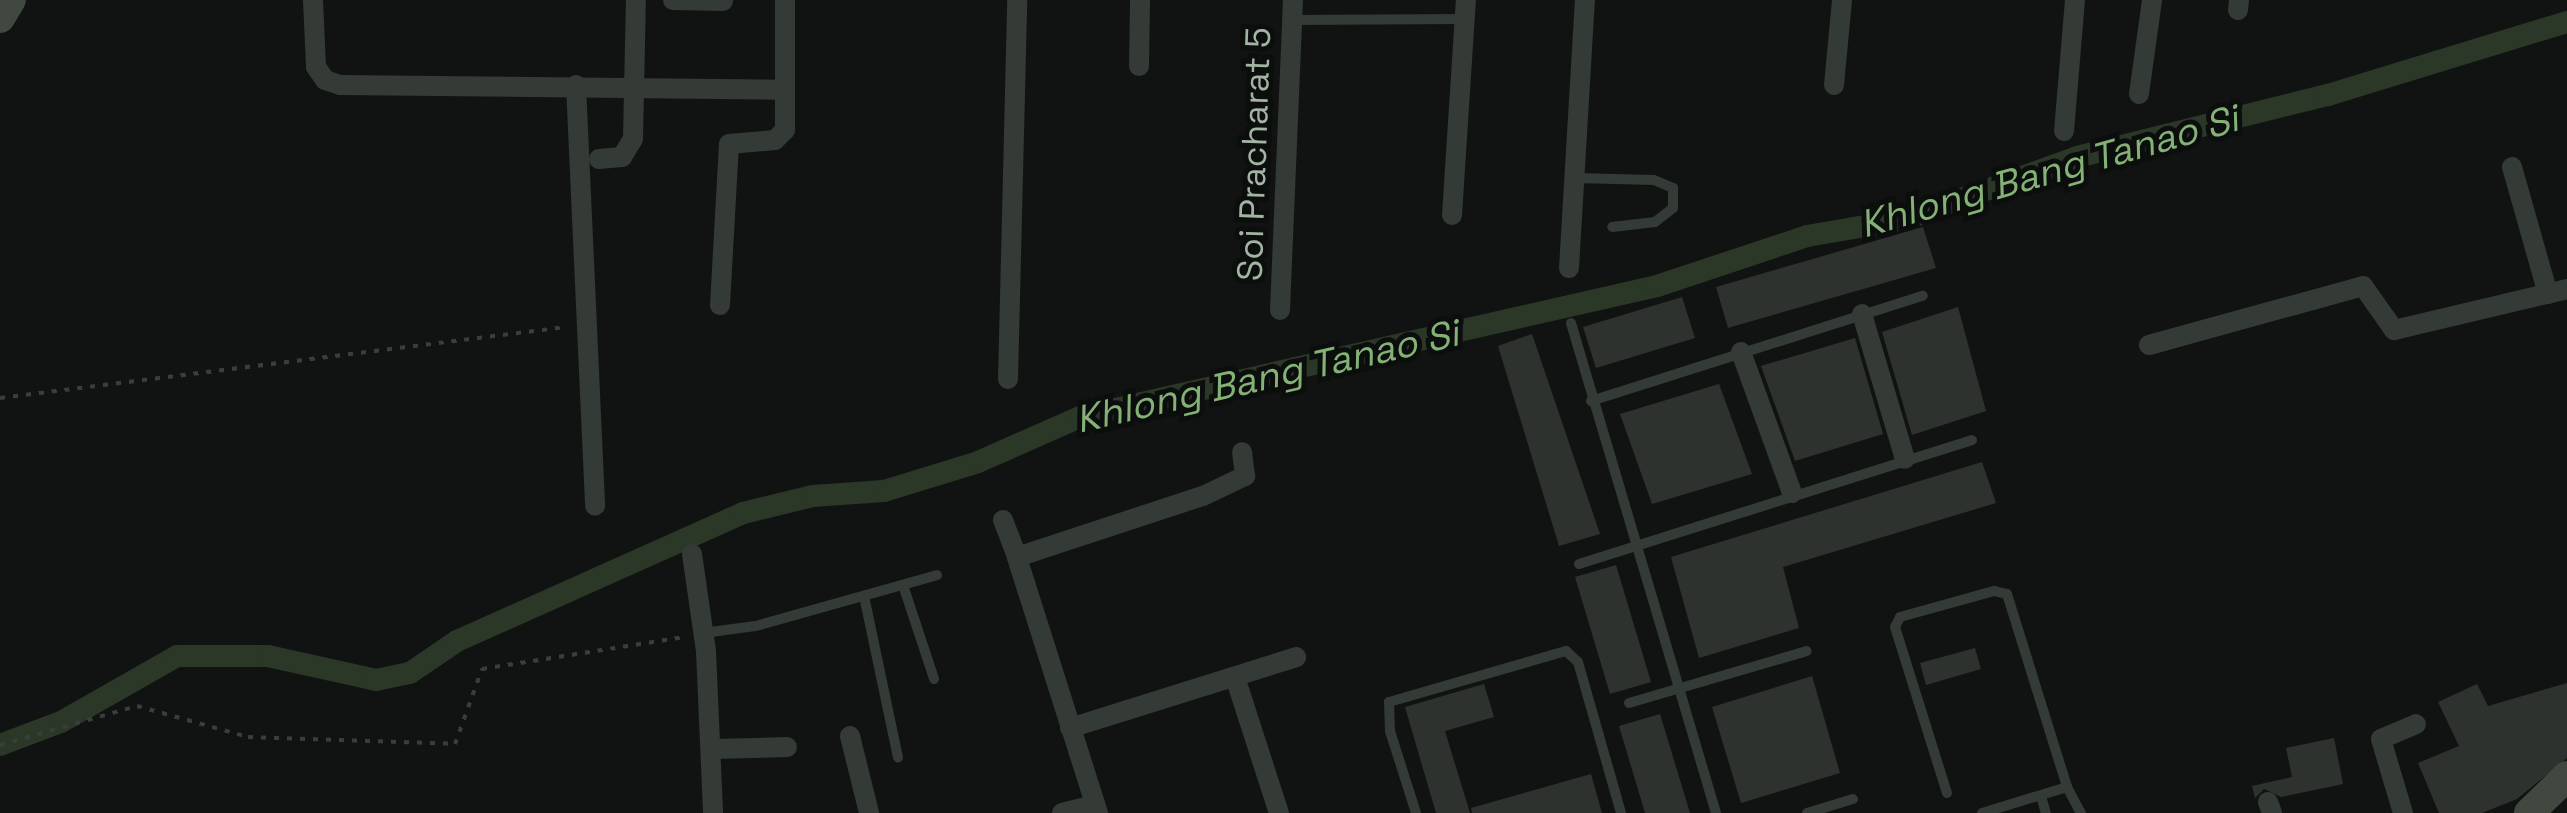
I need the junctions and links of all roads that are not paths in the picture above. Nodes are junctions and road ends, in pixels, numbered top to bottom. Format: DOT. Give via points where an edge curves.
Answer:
graph roads {
  1 [pos="11,0"];
  2 [pos="312,0"];
  3 [pos="636,0"];
  4 [pos="673,0"];
  5 [pos="786,0"];
  6 [pos="1016,0"];
  7 [pos="1140,0"];
  8 [pos="1585,0"];
  9 [pos="1842,0"];
  10 [pos="2075,0"];
  11 [pos="2152,0"];
  12 [pos="723,1"];
  13 [pos="1292,10"];
  14 [pos="1465,10"];
  15 [pos="0,18"];
  16 [pos="1139,66"];
  17 [pos="576,85"];
  18 [pos="1834,85"];
  19 [pos="634,86"];
  20 [pos="785,90"];
  21 [pos="2140,94"];
  22 [pos="2064,131"];
  23 [pos="599,159"];
  24 [pos="2512,167"];
  25 [pos="1574,178"];
  26 [pos="1452,215"];
  27 [pos="1612,227"];
  28 [pos="1569,268"];
  29 [pos="2557,291"];
  30 [pos="1923,296"];
  31 [pos="720,306"];
  32 [pos="1280,310"];
  33 [pos="1862,314"];
  34 [pos="1571,323"];
  35 [pos="2150,345"];
  36 [pos="1740,352"];
  37 [pos="1008,379"];
  38 [pos="1591,401"];
  39 [pos="1972,440"];
  40 [pos="1242,452"];
  41 [pos="1904,459"];
  42 [pos="1792,494"];
  43 [pos="595,506"];
  44 [pos="1002,520"];
  45 [pos="1634,543"];
  46 [pos="692,554"];
  47 [pos="1017,557"];
  48 [pos="1579,564"];
  49 [pos="937,575"];
  50 [pos="903,585"];
  51 [pos="864,596"];
  52 [pos="703,634"];
  53 [pos="1807,651"];
  54 [pos="1296,657"];
  55 [pos="1236,677"];
  56 [pos="934,679"];
  57 [pos="1677,686"];
  58 [pos="1629,704"];
  59 [pos="2416,724"];
  60 [pos="1070,728"];
  61 [pos="850,736"];
  62 [pos="787,747"];
  63 [pos="713,750"];
  64 [pos="898,757"];
  65 [pos="2567,776"];
  66 [pos="2067,787"];
  67 [pos="1946,794"];
  68 [pos="2041,796"];
  69 [pos="1854,799"];
  70 [pos="1096,809"];
  71 [pos="714,813"];
  72 [pos="869,813"];
  73 [pos="1062,813"];
  74 [pos="1279,813"];
  75 [pos="1416,813"];
  76 [pos="1620,813"];
  77 [pos="1716,813"];
  78 [pos="1807,813"];
  79 [pos="1982,813"];
  80 [pos="2046,813"];
  81 [pos="2082,813"];
  82 [pos="2403,813"];
  83 [pos="2529,813"];
  1 -- 15 [label="main road"];
  2 -- 17 [label="street" via="316,67 325,80"];
  3 -- 19 [label="street"];
  4 -- 12 [label="street"];
  5 -- 20 [label="street"];
  6 -- 37 [label="street"];
  7 -- 16 [label="street"];
  8 -- 25 [label="street"];
  9 -- 18 [label="street"];
  10 -- 22 [label="street"];
  11 -- 21 [label="street"];
  13 -- 14 [label="lane"];
  13 -- 32 [label="street, Soi Pracharat 5"];
  14 -- 26 [label="street"];
  17 -- 19 [label="street"];
  17 -- 43 [label="street" via="592,324"];
  19 -- 20 [label="street"];
  19 -- 23 [label="street" via="628,150 622,158"];
  20 -- 31 [label="street" via="782,136 728,144"];
  24 -- 29 [label="street"];
  25 -- 27 [label="lane" via="1654,180 1673,188 1673,208 1655,222"];
  25 -- 28 [label="street"];
  29 -- 35 [label="street" via="2394,330 2363,286"];
  30 -- 33 [label="lane"];
  33 -- 36 [label="lane"];
  33 -- 41 [label="street"];
  34 -- 38 [label="lane"];
  36 -- 38 [label="lane"];
  36 -- 42 [label="street"];
  38 -- 45 [label="lane"];
  39 -- 41 [label="lane"];
  40 -- 47 [label="street" via="1245,476 1204,496"];
  41 -- 42 [label="lane"];
  42 -- 45 [label="lane"];
  44 -- 47 [label="street"];
  45 -- 48 [label="lane"];
  45 -- 57 [label="lane"];
  46 -- 52 [label="street"];
  47 -- 60 [label="street"];
  49 -- 50 [label="lane"];
  50 -- 51 [label="lane"];
  50 -- 56 [label="lane"];
  51 -- 52 [label="lane"];
  51 -- 64 [label="lane"];
  52 -- 63 [label="street"];
  53 -- 57 [label="lane"];
  54 -- 55 [label="street"];
  55 -- 60 [label="street"];
  55 -- 74 [label="street"];
  57 -- 58 [label="lane"];
  57 -- 77 [label="lane"];
  59 -- 82 [label="street" via="2381,739"];
  60 -- 70 [label="street"];
  61 -- 72 [label="street"];
  62 -- 63 [label="street"];
  63 -- 71 [label="street"];
  65 -- 83 [label="main road"];
  66 -- 67 [label="lane" via="2007,594 1994,591 1900,617 1895,627"];
  66 -- 68 [label="lane"];
  66 -- 81 [label="lane"];
  68 -- 79 [label="lane"];
  68 -- 80 [label="lane"];
  69 -- 78 [label="lane"];
  70 -- 73 [label="street"];
  75 -- 76 [label="lane" via="1390,731 1389,702 1566,651 1578,662"];
}
